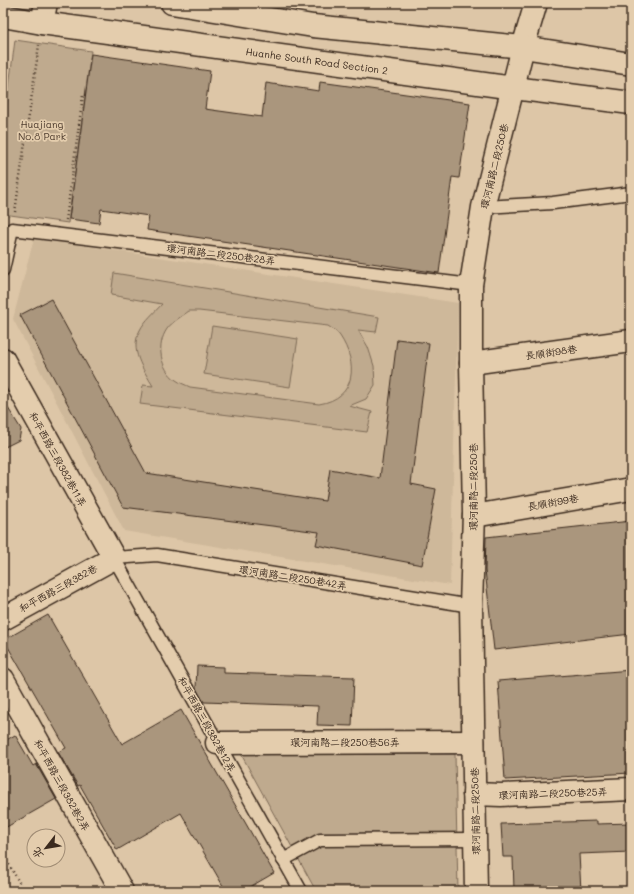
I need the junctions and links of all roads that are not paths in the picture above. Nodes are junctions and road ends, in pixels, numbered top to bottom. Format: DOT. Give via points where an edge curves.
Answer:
graph roads {
  1 [pos="172,3"];
  2 [pos="536,3"];
  3 [pos="44,13"];
  4 [pos="3,16"];
  5 [pos="523,47"];
  6 [pos="631,64"];
  7 [pos="514,88"];
  8 [pos="631,103"];
  9 [pos="631,193"];
  10 [pos="483,207"];
  11 [pos="3,270"];
  12 [pos="471,285"];
  13 [pos="631,341"];
  14 [pos="3,360"];
  15 [pos="471,362"];
  16 [pos="631,489"];
  17 [pos="474,516"];
  18 [pos="114,558"];
  19 [pos="471,606"];
  20 [pos="3,619"];
  21 [pos="3,679"];
  22 [pos="473,742"];
  23 [pos="217,743"];
  24 [pos="631,790"];
  25 [pos="474,794"];
  26 [pos="475,839"];
  27 [pos="283,860"];
  28 [pos="122,891"];
  29 [pos="300,891"];
  30 [pos="476,891"];
  1 -- 5 [label="street" via="313,26"];
  2 -- 5 [label="street, 環河南路二段250巷"];
  3 -- 4 [label="street, Huanhe South Road Section 2"];
  3 -- 7 [label="street, Huanhe South Road Section 2"];
  5 -- 6 [label="street"];
  5 -- 7 [label="street, 環河南路二段250巷"];
  7 -- 8 [label="street, Huanhe South Road Section 2"];
  7 -- 10 [label="street, 環河南路二段250巷"];
  9 -- 10 [label="lane" via="552,203"];
  10 -- 12 [label="street, 環河南路二段250巷"];
  11 -- 12 [label="lane, 環河南路二段250巷28弄" via="12,229"];
  12 -- 15 [label="street, 環河南路二段250巷"];
  13 -- 15 [label="street, 長順街98巷"];
  14 -- 18 [label="street, 和平西路三段382巷11弄"];
  15 -- 17 [label="street, 環河南路二段250巷"];
  16 -- 17 [label="street, 長順街99巷"];
  17 -- 19 [label="street, 環河南路二段250巷"];
  18 -- 19 [label="lane, 環河南路二段250巷42弄" via="157,556"];
  18 -- 20 [label="street, 和平西路三段382巷"];
  18 -- 23 [label="lane, 和平西路三段382巷12弄"];
  19 -- 22 [label="street, 環河南路二段250巷"];
  21 -- 28 [label="street, 和平西路三段382巷2弄"];
  22 -- 23 [label="street, 環河南路二段250巷56弄"];
  22 -- 25 [label="street, 環河南路二段250巷"];
  23 -- 27 [label="lane, 和平西路三段382巷12弄"];
  24 -- 25 [label="street, 環河南路二段250巷25弄"];
  25 -- 26 [label="street, 環河南路二段250巷"];
  26 -- 27 [label="lane" via="320,840"];
  26 -- 30 [label="street, 環河南路二段250巷"];
  27 -- 29 [label="lane, 和平西路三段382巷12弄"];
}
